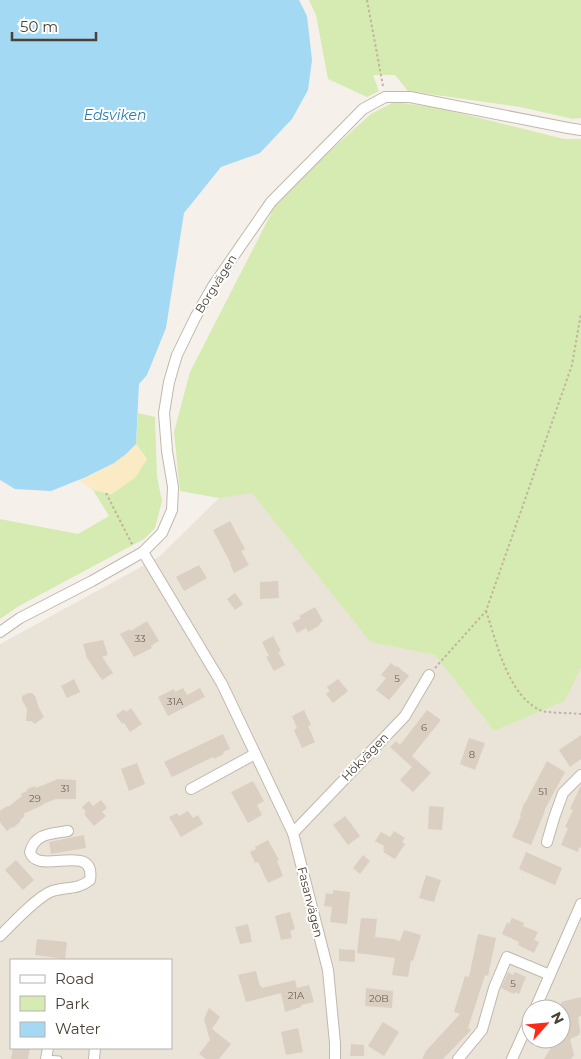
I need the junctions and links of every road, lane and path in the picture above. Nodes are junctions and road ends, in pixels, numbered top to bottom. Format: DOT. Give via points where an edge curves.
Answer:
graph roads {
  1 [pos="367,0"];
  2 [pos="385,97"];
  3 [pos="581,130"];
  4 [pos="581,313"];
  5 [pos="106,493"];
  6 [pos="140,554"];
  7 [pos="486,611"];
  8 [pos="0,632"];
  9 [pos="429,675"];
  10 [pos="581,714"];
  11 [pos="255,754"];
  12 [pos="581,775"];
  13 [pos="191,789"];
  14 [pos="68,831"];
  15 [pos="293,833"];
  16 [pos="547,842"];
  17 [pos="581,904"];
  18 [pos="0,936"];
  19 [pos="550,974"];
  20 [pos="539,999"];
  21 [pos="521,1039"];
  22 [pos="47,1055"];
  23 [pos="60,1059"];
  24 [pos="335,1059"];
  25 [pos="458,1059"];
  26 [pos="512,1059"];
  1 -- 2 [label="path"];
  2 -- 3 [label="street, Borgvägen" via="410,97"];
  2 -- 6 [label="street, Borgvägen" via="363,109 271,202 195,318 177,355 164,413 173,487 172,510 162,533"];
  4 -- 7 [label="path" via="572,365"];
  5 -- 6 [label="path"];
  6 -- 8 [label="street, Borgvägen"];
  6 -- 11 [label="street, Fasanvägen" via="222,684"];
  7 -- 9 [label="path"];
  7 -- 10 [label="path" via="506,671 523,699 543,711"];
  9 -- 15 [label="street, Hökvägen" via="404,716"];
  11 -- 13 [label="street"];
  11 -- 15 [label="street, Fasanvägen"];
  12 -- 16 [label="street" via="563,794"];
  14 -- 18 [label="street" via="44,835 36,840 31,847 31,857 43,861 84,862 91,872 90,880 84,885 51,892"];
  15 -- 24 [label="street, Fasanvägen" via="328,970"];
  17 -- 19 [label="street"];
  19 -- 20 [label="street"];
  19 -- 25 [label="street" via="507,957 482,1030"];
  21 -- 26 [label="street"];
  22 -- 23 [label="lane"];
}
